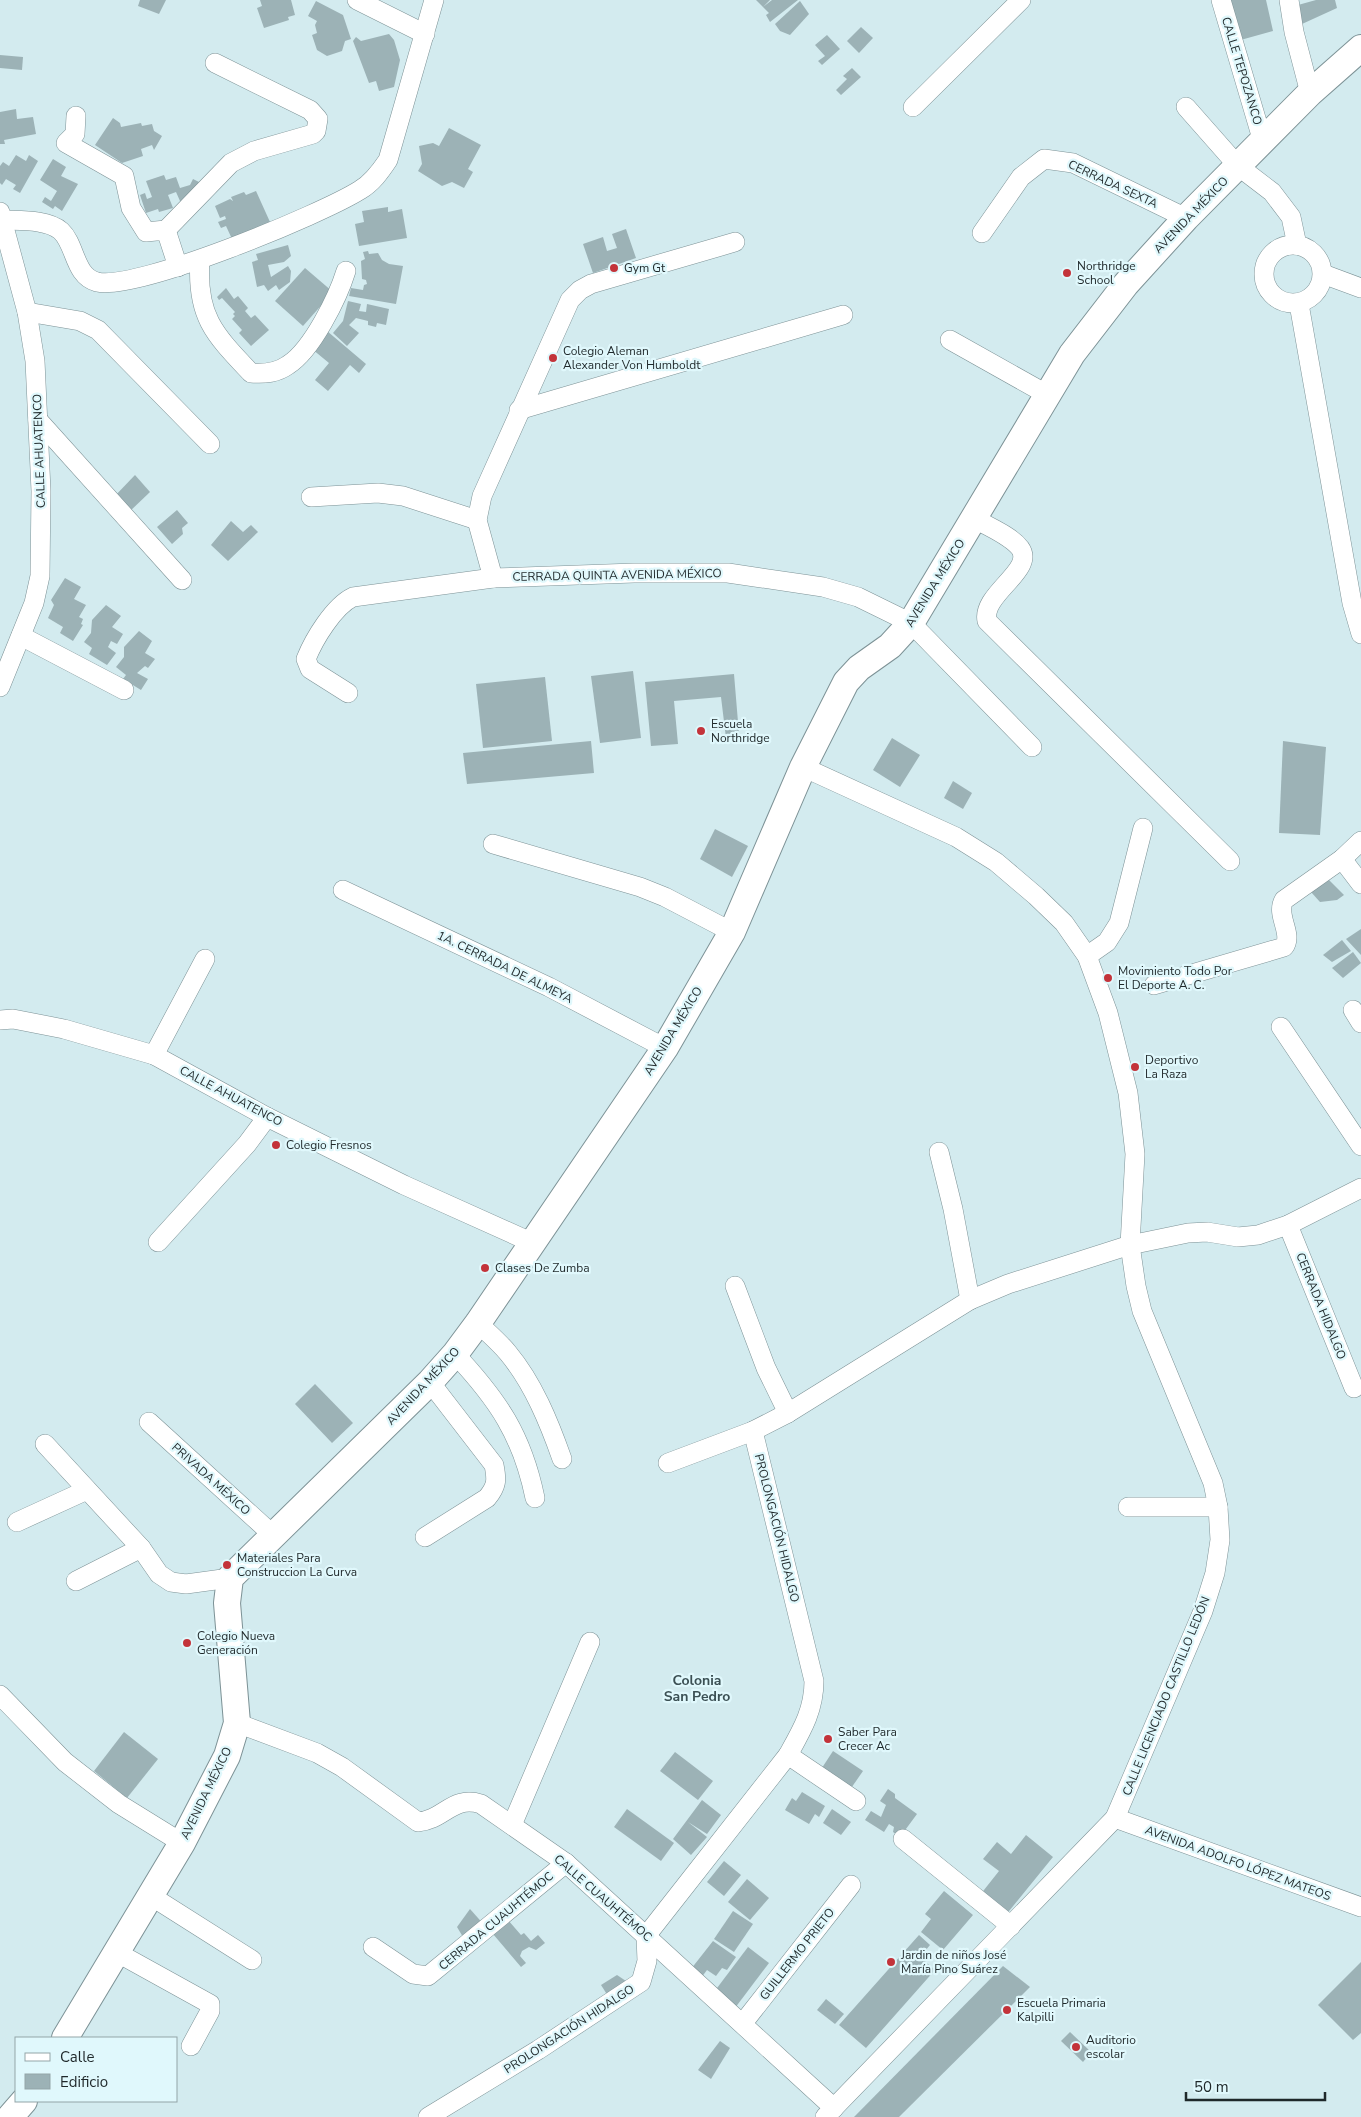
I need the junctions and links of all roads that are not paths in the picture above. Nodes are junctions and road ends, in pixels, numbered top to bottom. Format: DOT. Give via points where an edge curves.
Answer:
graph roads {
  1 [pos="357,0"];
  2 [pos="434,0"];
  3 [pos="1021,0"];
  4 [pos="1221,0"];
  5 [pos="1289,0"];
  6 [pos="425,34"];
  7 [pos="1361,48"];
  8 [pos="215,63"];
  9 [pos="1310,93"];
  10 [pos="913,107"];
  11 [pos="1186,107"];
  12 [pos="76,116"];
  13 [pos="1263,142"];
  14 [pos="1238,166"];
  15 [pos="1,216"];
  16 [pos="1186,218"];
  17 [pos="166,230"];
  18 [pos="982,233"];
  19 [pos="735,242"];
  20 [pos="1297,245"];
  21 [pos="200,260"];
  22 [pos="7,263"];
  23 [pos="178,267"];
  24 [pos="346,271"];
  25 [pos="1323,274"];
  26 [pos="1361,288"];
  27 [pos="1299,304"];
  28 [pos="26,312"];
  29 [pos="843,315"];
  30 [pos="950,340"];
  31 [pos="1048,395"];
  32 [pos="519,410"];
  33 [pos="38,420"];
  34 [pos="210,444"];
  35 [pos="311,496"];
  36 [pos="974,518"];
  37 [pos="477,520"];
  38 [pos="494,578"];
  39 [pos="182,580"];
  40 [pos="1356,603"];
  41 [pos="911,623"];
  42 [pos="1361,634"];
  43 [pos="21,636"];
  44 [pos="0,687"];
  45 [pos="124,690"];
  46 [pos="348,693"];
  47 [pos="1032,747"];
  48 [pos="803,767"];
  49 [pos="1143,828"];
  50 [pos="1361,841"];
  51 [pos="493,844"];
  52 [pos="1342,859"];
  53 [pos="1230,861"];
  54 [pos="1361,884"];
  55 [pos="343,890"];
  56 [pos="732,932"];
  57 [pos="1087,956"];
  58 [pos="204,959"];
  59 [pos="1154,985"];
  60 [pos="0,1020"];
  61 [pos="1281,1026"];
  62 [pos="665,1048"];
  63 [pos="154,1054"];
  64 [pos="267,1117"];
  65 [pos="1361,1146"];
  66 [pos="939,1152"];
  67 [pos="1361,1188"];
  68 [pos="1288,1225"];
  69 [pos="158,1242"];
  70 [pos="533,1243"];
  71 [pos="1130,1245"];
  72 [pos="735,1286"];
  73 [pos="970,1300"];
  74 [pos="478,1322"];
  75 [pos="455,1354"];
  76 [pos="430,1382"];
  77 [pos="1354,1388"];
  78 [pos="788,1413"];
  79 [pos="149,1422"];
  80 [pos="753,1431"];
  81 [pos="44,1444"];
  82 [pos="562,1459"];
  83 [pos="668,1462"];
  84 [pos="87,1490"];
  85 [pos="535,1498"];
  86 [pos="1128,1507"];
  87 [pos="1218,1507"];
  88 [pos="17,1522"];
  89 [pos="274,1535"];
  90 [pos="425,1537"];
  91 [pos="140,1548"];
  92 [pos="230,1578"];
  93 [pos="76,1581"];
  94 [pos="590,1642"];
  95 [pos="0,1695"];
  96 [pos="237,1723"];
  97 [pos="788,1755"];
  98 [pos="856,1801"];
  99 [pos="1115,1818"];
  100 [pos="512,1825"];
  101 [pos="904,1839"];
  102 [pos="182,1843"];
  103 [pos="566,1863"];
  104 [pos="850,1885"];
  105 [pos="150,1896"];
  106 [pos="1361,1908"];
  107 [pos="1011,1926"];
  108 [pos="646,1936"];
  109 [pos="373,1947"];
  110 [pos="116,1952"];
  111 [pos="252,1960"];
  112 [pos="743,2023"];
  113 [pos="66,2037"];
  114 [pos="191,2046"];
  115 [pos="23,2102"];
  116 [pos="830,2112"];
  117 [pos="10,2117"];
  118 [pos="428,2117"];
  1 -- 6 [label="street"];
  2 -- 6 [label="street"];
  3 -- 10 [label="street"];
  4 -- 13 [label="street, CALLE TEPOZANCO"];
  5 -- 9 [label="street"];
  6 -- 21 [label="street" via="388,160 376,177 360,190 298,220"];
  7 -- 9 [label="main road, AVENIDA MÉXICO"];
  8 -- 17 [label="street" via="310,110 318,119 317,126 312,134 254,151 231,163"];
  9 -- 13 [label="main road, AVENIDA MÉXICO"];
  11 -- 14 [label="street"];
  12 -- 17 [label="street" via="75,134 66,143 124,176 131,208 146,232"];
  13 -- 14 [label="main road, AVENIDA MÉXICO"];
  14 -- 16 [label="main road, AVENIDA MÉXICO"];
  14 -- 20 [label="street" via="1272,192 1286,210 1291,217"];
  15 -- 22 [label="street, CALLE AHUATENCO"];
  15 -- 23 [label="street" via="37,222 60,231 91,280 111,282"];
  16 -- 18 [label="street, CERRADA SEXTA" via="1073,163 1057,159 1044,160 1021,177"];
  16 -- 31 [label="main road, AVENIDA MÉXICO" via="1126,284 1072,354"];
  17 -- 23 [label="street"];
  19 -- 32 [label="street" via="580,290 570,300"];
  20 -- 25 [label="street" via="1310,250 1320,260"];
  20 -- 27 [label="street" via="1283,246 1271,255 1264,268 1265,282 1272,295 1284,303"];
  21 -- 23 [label="street"];
  21 -- 24 [label="street" via="198,286 201,305 216,332 252,373 262,374 273,373 289,365 307,346 339,295"];
  22 -- 28 [label="street, CALLE AHUATENCO"];
  25 -- 26 [label="street"];
  25 -- 27 [label="street" via="1320,287 1312,298"];
  27 -- 40 [label="street"];
  28 -- 33 [label="street, CALLE AHUATENCO" via="34,361"];
  28 -- 34 [label="street" via="80,321 98,330"];
  29 -- 32 [label="street"];
  30 -- 31 [label="street"];
  31 -- 36 [label="main road, AVENIDA MÉXICO"];
  32 -- 37 [label="street" via="482,496"];
  33 -- 39 [label="street"];
  33 -- 43 [label="street, CALLE AHUATENCO" via="40,576"];
  35 -- 37 [label="street" via="378,493 403,496"];
  36 -- 41 [label="main road, AVENIDA MÉXICO"];
  36 -- 53 [label="street" via="1012,541 1021,549 1024,558 1020,569 990,601 986,609 987,621"];
  37 -- 38 [label="street"];
  38 -- 41 [label="street, CERRADA QUINTA AVENIDA MÉXICO" via="728,572 823,587 858,597"];
  38 -- 46 [label="street, CERRADA QUINTA AVENIDA MÉXICO" via="353,597 340,604 308,652 306,665"];
  40 -- 42 [label="street"];
  41 -- 47 [label="street, CERRADA QUINTA AVENIDA MÉXICO"];
  41 -- 48 [label="main road, AVENIDA MÉXICO" via="890,646 859,668 846,682"];
  43 -- 44 [label="street, CALLE AHUATENCO"];
  43 -- 45 [label="street"];
  48 -- 56 [label="main road, AVENIDA MÉXICO"];
  48 -- 57 [label="street, CALLE LICENCIADO CASTILLO LEDÓN" via="956,837 996,862 1064,923"];
  49 -- 57 [label="street" via="1119,923 1107,942"];
  50 -- 52 [label="street"];
  51 -- 56 [label="street" via="648,890"];
  52 -- 54 [label="street"];
  52 -- 59 [label="street" via="1284,900 1281,911 1287,940 1284,947"];
  55 -- 62 [label="street, 1A. CERRADA DE ALMEYA" via="549,987"];
  56 -- 62 [label="main road, AVENIDA MÉXICO"];
  57 -- 71 [label="street, CALLE LICENCIADO CASTILLO LEDÓN" via="1108,1013 1128,1093 1135,1154"];
  58 -- 63 [label="street"];
  60 -- 63 [label="street, CALLE AHUATENCO" via="13,1019 64,1029"];
  61 -- 65 [label="street"];
  62 -- 70 [label="main road, AVENIDA MÉXICO"];
  63 -- 64 [label="street, CALLE AHUATENCO"];
  64 -- 69 [label="street" via="247,1144"];
  64 -- 70 [label="street, CALLE AHUATENCO"];
  66 -- 73 [label="street" via="954,1209"];
  67 -- 68 [label="street"];
  68 -- 71 [label="street" via="1258,1235 1238,1237 1207,1232 1188,1233"];
  68 -- 77 [label="street, CERRADA HIDALGO"];
  70 -- 74 [label="main road, AVENIDA MÉXICO"];
  71 -- 73 [label="street" via="1008,1284"];
  71 -- 87 [label="street, CALLE LICENCIADO CASTILLO LEDÓN" via="1142,1311 1212,1483"];
  72 -- 78 [label="street" via="766,1368"];
  73 -- 78 [label="street"];
  74 -- 75 [label="main road, AVENIDA MÉXICO"];
  74 -- 82 [label="street" via="524,1375 553,1432"];
  75 -- 76 [label="main road, AVENIDA MÉXICO"];
  75 -- 85 [label="street" via="496,1400 514,1432 528,1467"];
  76 -- 89 [label="main road, AVENIDA MÉXICO"];
  76 -- 90 [label="street" via="494,1465 497,1479 496,1489 488,1498"];
  78 -- 80 [label="street"];
  79 -- 89 [label="street, PRIVADA MÉXICO"];
  80 -- 83 [label="street"];
  80 -- 97 [label="street, PROLONGACIÓN HIDALGO" via="814,1681 814,1700 807,1722"];
  81 -- 84 [label="street"];
  84 -- 88 [label="street"];
  84 -- 91 [label="street"];
  86 -- 87 [label="street"];
  87 -- 99 [label="street, CALLE LICENCIADO CASTILLO LEDÓN" via="1220,1540 1215,1573 1203,1611"];
  89 -- 92 [label="main road, AVENIDA MÉXICO"];
  91 -- 92 [label="street" via="160,1574 171,1582 186,1584"];
  91 -- 93 [label="street"];
  92 -- 96 [label="main road, AVENIDA MÉXICO" via="227,1603"];
  94 -- 100 [label="street"];
  95 -- 102 [label="street" via="66,1762 119,1804"];
  96 -- 100 [label="street, CALLE CUAUHTÉMOC" via="333,1762 418,1822 429,1821 452,1805 472,1801"];
  96 -- 102 [label="main road, AVENIDA MÉXICO" via="227,1756"];
  97 -- 98 [label="street"];
  97 -- 108 [label="street, PROLONGACIÓN HIDALGO"];
  99 -- 106 [label="street, AVENIDA ADOLFO LÓPEZ MATEOS"];
  99 -- 107 [label="street, CALLE LICENCIADO CASTILLO LEDÓN"];
  100 -- 103 [label="street, CALLE CUAUHTÉMOC"];
  101 -- 107 [label="street"];
  102 -- 105 [label="main road, AVENIDA MÉXICO"];
  103 -- 108 [label="street, CALLE CUAUHTÉMOC"];
  103 -- 109 [label="street, CERRADA CUAUHTÉMOC" via="428,1976 413,1974"];
  104 -- 112 [label="street, GUILLERMO PRIETO"];
  105 -- 110 [label="main road, AVENIDA MÉXICO"];
  105 -- 111 [label="street"];
  107 -- 116 [label="street, CALLE LICENCIADO CASTILLO LEDÓN"];
  108 -- 112 [label="street, CALLE CUAUHTÉMOC"];
  108 -- 118 [label="street, PROLONGACIÓN HIDALGO" via="647,1961 641,1982"];
  110 -- 113 [label="main road, AVENIDA MÉXICO"];
  110 -- 114 [label="street" via="210,2004 210,2011"];
  112 -- 116 [label="street, CALLE CUAUHTÉMOC"];
  115 -- 117 [label="main road"];
}
